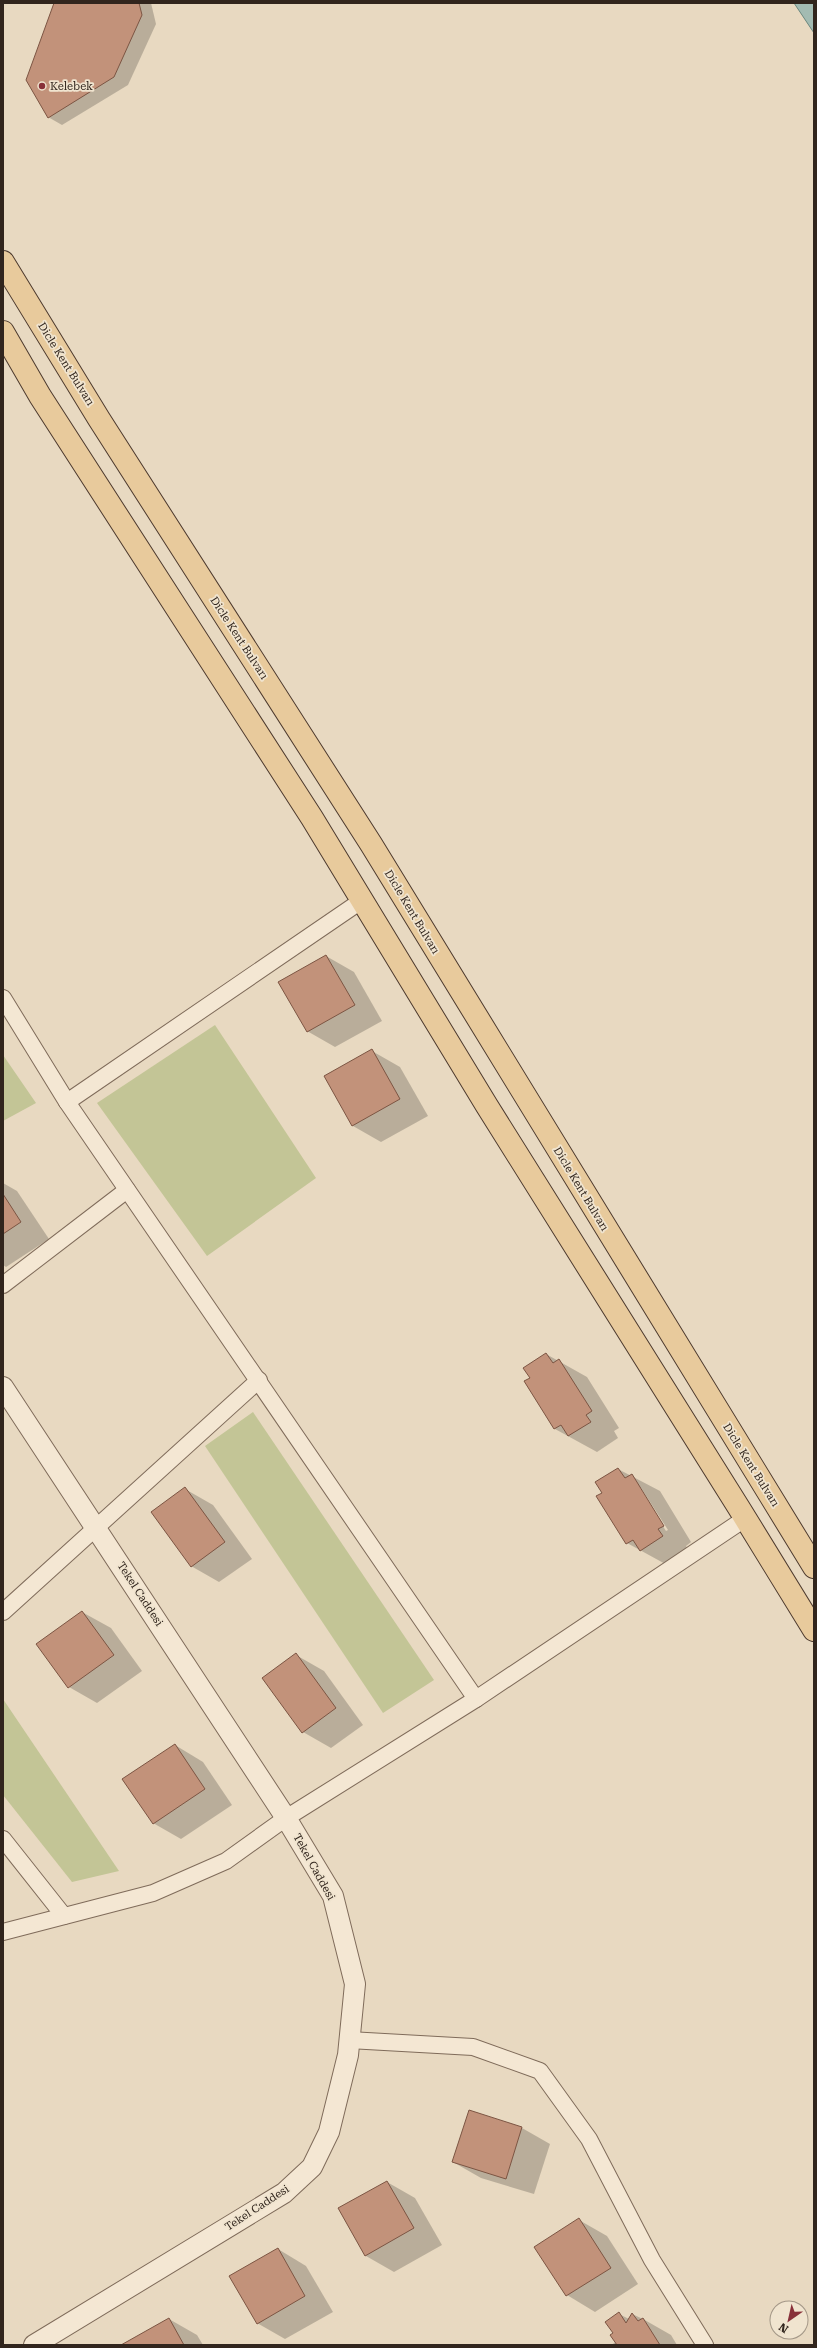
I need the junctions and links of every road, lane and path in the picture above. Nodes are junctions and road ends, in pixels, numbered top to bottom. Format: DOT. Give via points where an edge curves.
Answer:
graph roads {
  1 [pos="3,262"];
  2 [pos="3,332"];
  3 [pos="361,901"];
  4 [pos="3,998"];
  5 [pos="67,1102"];
  6 [pos="127,1190"];
  7 [pos="3,1285"];
  8 [pos="259,1380"];
  9 [pos="3,1387"];
  10 [pos="746,1518"];
  11 [pos="97,1528"];
  12 [pos="814,1567"];
  13 [pos="3,1612"];
  14 [pos="814,1630"];
  15 [pos="476,1699"];
  16 [pos="286,1818"];
  17 [pos="3,1839"];
  18 [pos="64,1916"];
  19 [pos="3,1932"];
  20 [pos="349,2040"];
  21 [pos="34,2345"];
  22 [pos="705,2345"];
  1 -- 12 [label="main road, Dicle Kent Bulvarı" via="371,844"];
  2 -- 3 [label="main road" via="40,396 312,818"];
  3 -- 5 [label="street"];
  3 -- 10 [label="main road"];
  4 -- 5 [label="street"];
  5 -- 6 [label="street"];
  6 -- 7 [label="street"];
  6 -- 8 [label="street"];
  8 -- 11 [label="street"];
  8 -- 15 [label="street"];
  9 -- 11 [label="street, Tekel Caddesi"];
  10 -- 14 [label="main road"];
  10 -- 15 [label="street"];
  11 -- 13 [label="street"];
  11 -- 16 [label="street, Tekel Caddesi"];
  15 -- 16 [label="street"];
  16 -- 18 [label="street" via="220,1864 153,1893"];
  16 -- 20 [label="street, Tekel Caddesi" via="333,1896 356,1984"];
  17 -- 18 [label="street"];
  18 -- 19 [label="street"];
  20 -- 21 [label="street, Tekel Caddesi" via="329,2132 312,2167 284,2193"];
  20 -- 22 [label="street" via="473,2047 540,2071 589,2139 652,2260"];
}
